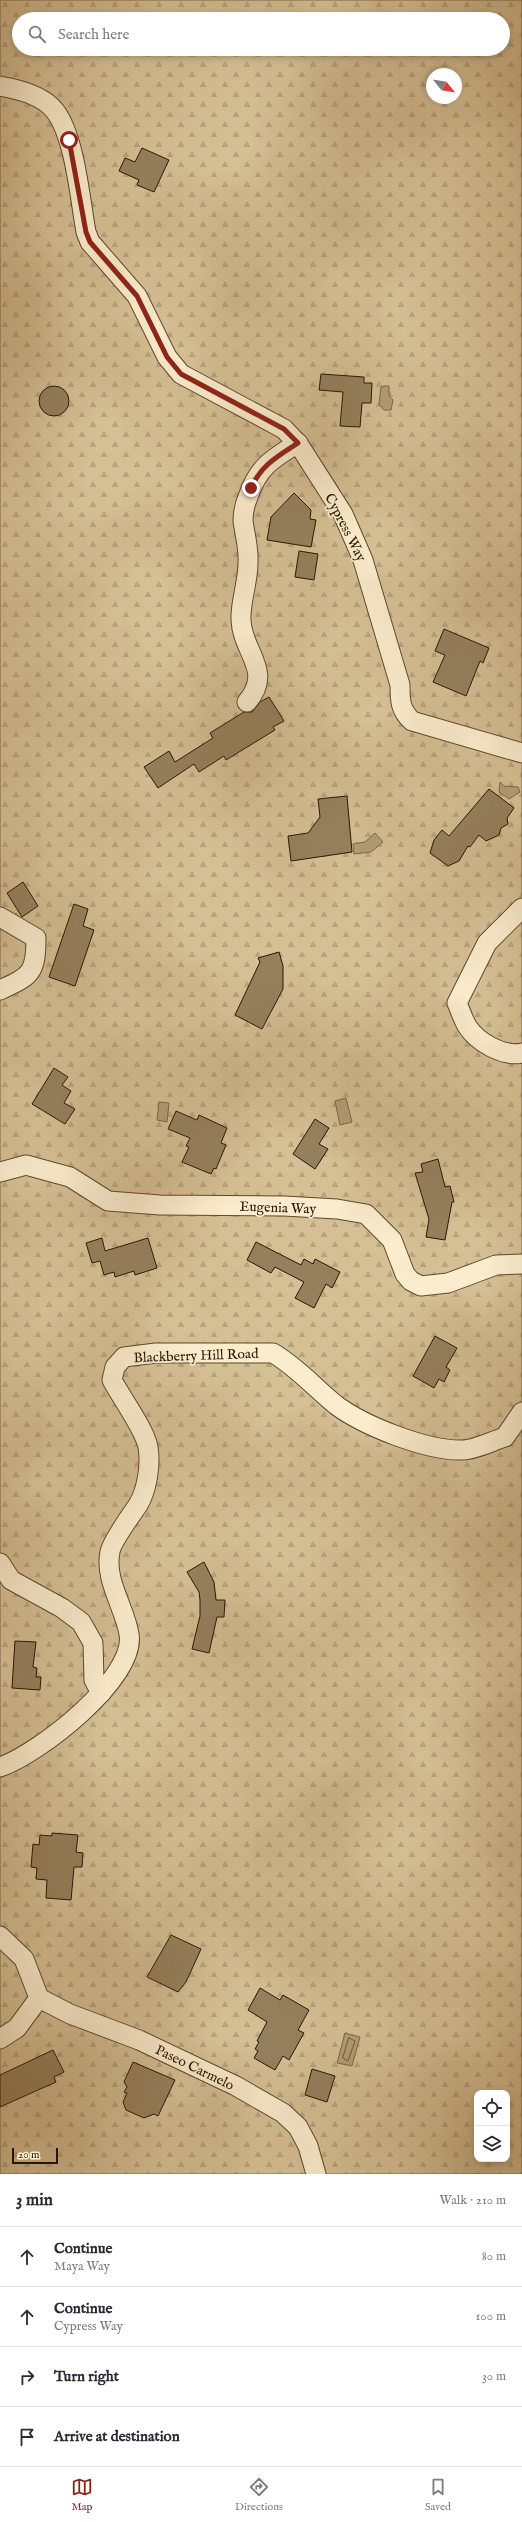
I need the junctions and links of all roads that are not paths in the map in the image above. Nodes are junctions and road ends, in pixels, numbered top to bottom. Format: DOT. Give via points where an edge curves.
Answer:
graph roads {
  1 [pos="0,86"];
  2 [pos="298,443"];
  3 [pos="247,702"];
  4 [pos="522,753"];
  5 [pos="522,908"];
  6 [pos="0,917"];
  7 [pos="0,990"];
  8 [pos="522,1053"];
  9 [pos="0,1172"];
  10 [pos="522,1264"];
  11 [pos="522,1412"];
  12 [pos="0,1563"];
  13 [pos="102,1693"];
  14 [pos="0,1767"];
  15 [pos="0,1936"];
  16 [pos="39,1998"];
  17 [pos="0,2039"];
  18 [pos="316,2174"];
  1 -- 2 [label="street, Cypress Way" via="32,95 55,110 69,140 88,237 137,296 167,357 181,374 284,429"];
  2 -- 3 [label="street" via="260,470 245,504 243,518 248,578 241,620 259,676 256,691"];
  2 -- 4 [label="street, Cypress Way" via="343,514 364,560 400,685 401,706 405,714 412,721"];
  5 -- 8 [label="street" via="487,943 457,1003 467,1026 477,1038 502,1052"];
  6 -- 7 [label="street" via="36,938 36,962 24,979"];
  9 -- 10 [label="street, Eugenia Way" via="26,1166 70,1177 108,1201 160,1205 284,1206 337,1209 366,1214 392,1240 405,1274 421,1286 448,1283 496,1265"];
  11 -- 13 [label="street, Blackberry Hill Road" via="506,1437 462,1450 420,1444 374,1427 337,1406 288,1361 273,1353 156,1353 124,1357 115,1367 112,1380 148,1446 148,1475 141,1499 110,1552 111,1577 130,1635 129,1651"];
  12 -- 13 [label="street" via="11,1580 62,1608 81,1622 93,1643 94,1680"];
  13 -- 14 [label="street, Blackberry Hill Road" via="73,1722 12,1763"];
  15 -- 16 [label="street" via="24,1959"];
  16 -- 17 [label="street" via="17,2028"];
  16 -- 18 [label="street, Paseo Carmelo" via="70,2014 153,2046 236,2086 283,2114 298,2128 308,2146"];
}
